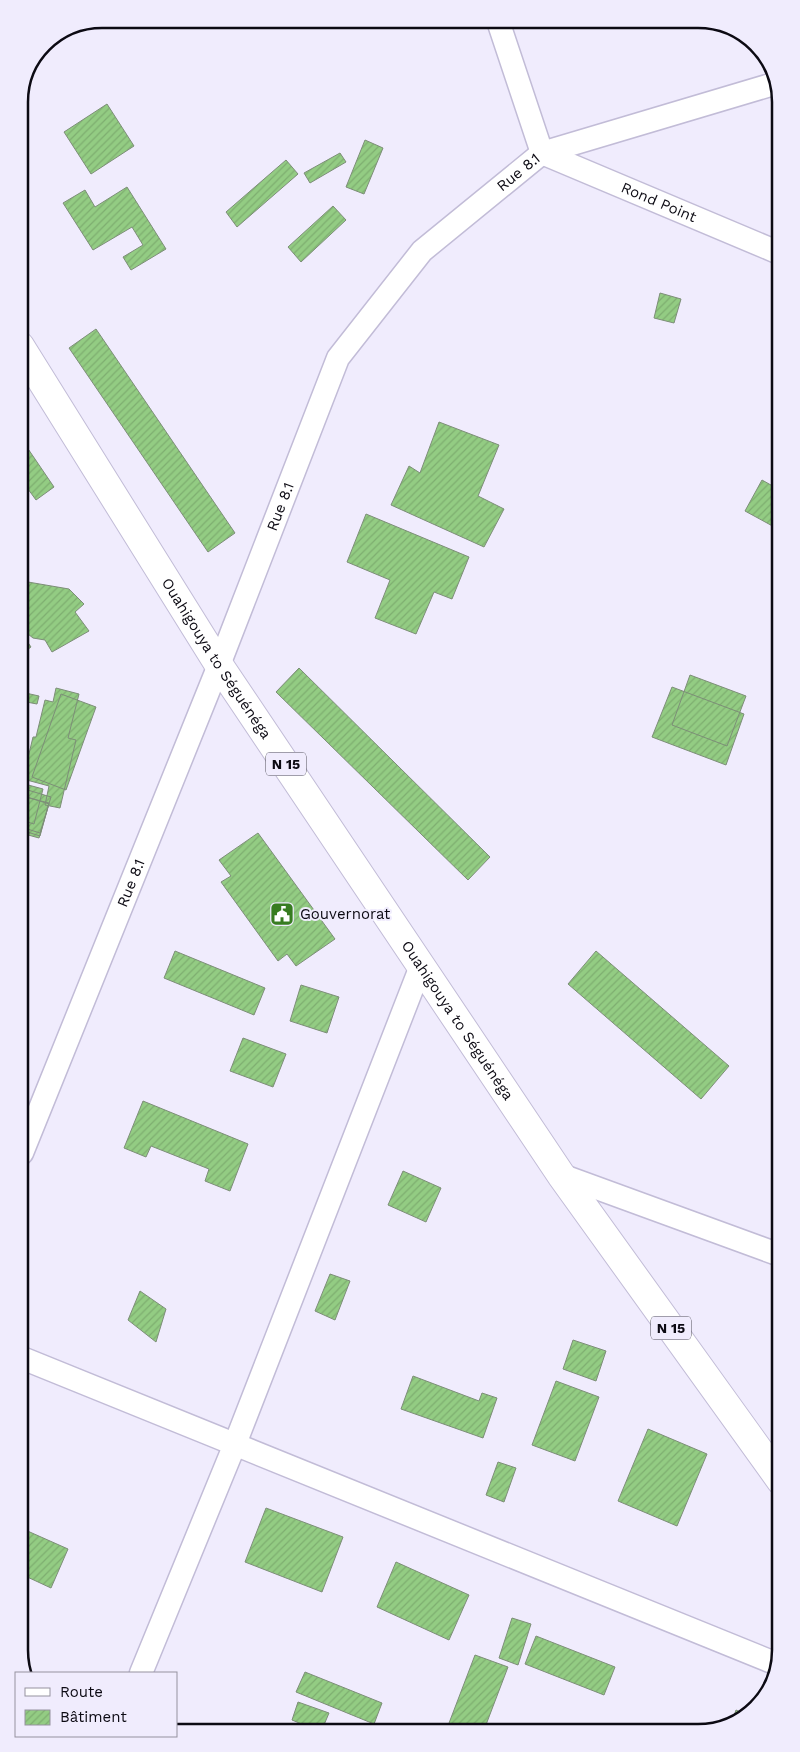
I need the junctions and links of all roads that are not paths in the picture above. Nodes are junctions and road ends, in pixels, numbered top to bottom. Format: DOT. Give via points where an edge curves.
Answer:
graph roads {
  1 [pos="500,28"];
  2 [pos="771,85"];
  3 [pos="542,153"];
  4 [pos="772,250"];
  5 [pos="28,358"];
  6 [pos="220,665"];
  7 [pos="421,966"];
  8 [pos="27,1140"];
  9 [pos="561,1175"];
  10 [pos="772,1252"];
  11 [pos="27,1360"];
  12 [pos="235,1444"];
  13 [pos="772,1468"];
  14 [pos="771,1662"];
  15 [pos="141,1672"];
  1 -- 3 [label="street"];
  2 -- 3 [label="street, Rue 8.1"];
  3 -- 4 [label="street, Rond Point"];
  3 -- 6 [label="street, Rue 8.1" via="422,251 338,358"];
  5 -- 6 [label="main road, Ouahigouya to Séguénéga / N 15"];
  6 -- 7 [label="main road, Ouahigouya to Séguénéga / N 15"];
  6 -- 8 [label="street, Rue 8.1"];
  7 -- 9 [label="main road, Ouahigouya to Séguénéga / N 15"];
  7 -- 12 [label="street"];
  9 -- 10 [label="street"];
  9 -- 13 [label="main road, Ouahigouya to Séguénéga / N 15"];
  11 -- 12 [label="street"];
  12 -- 14 [label="street"];
  12 -- 15 [label="street"];
}
